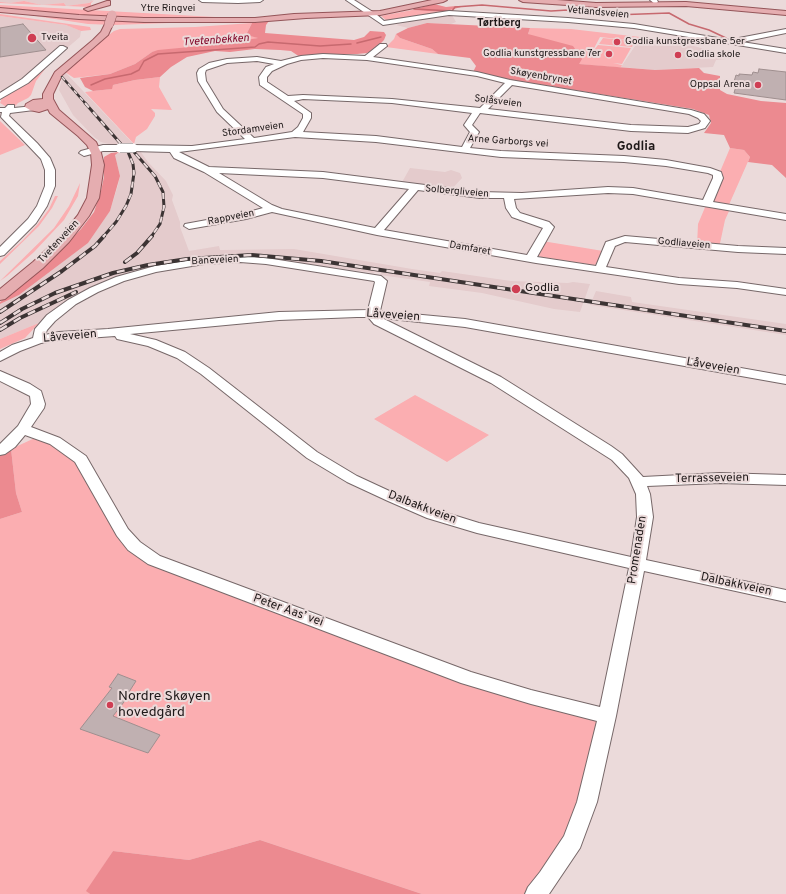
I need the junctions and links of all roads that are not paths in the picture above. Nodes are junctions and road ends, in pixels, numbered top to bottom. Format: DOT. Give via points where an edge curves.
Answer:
graph roads {
  1 [pos="202,0"];
  2 [pos="260,0"];
  3 [pos="349,0"];
  4 [pos="442,0"];
  5 [pos="523,0"];
  6 [pos="655,2"];
  7 [pos="0,4"];
  8 [pos="107,8"];
  9 [pos="0,10"];
  10 [pos="370,13"];
  11 [pos="786,13"];
  12 [pos="256,19"];
  13 [pos="111,27"];
  14 [pos="786,31"];
  15 [pos="734,42"];
  16 [pos="383,46"];
  17 [pos="63,48"];
  18 [pos="786,51"];
  19 [pos="367,58"];
  20 [pos="282,63"];
  21 [pos="510,82"];
  22 [pos="0,97"];
  23 [pos="286,99"];
  24 [pos="50,104"];
  25 [pos="35,106"];
  26 [pos="5,108"];
  27 [pos="480,110"];
  28 [pos="705,124"];
  29 [pos="295,134"];
  30 [pos="252,141"];
  31 [pos="174,150"];
  32 [pos="464,150"];
  33 [pos="92,152"];
  34 [pos="207,170"];
  35 [pos="415,188"];
  36 [pos="508,196"];
  37 [pos="707,202"];
  38 [pos="272,209"];
  39 [pos="786,217"];
  40 [pos="189,226"];
  41 [pos="377,232"];
  42 [pos="786,251"];
  43 [pos="0,253"];
  44 [pos="530,259"];
  45 [pos="600,269"];
  46 [pos="786,292"];
  47 [pos="0,296"];
  48 [pos="373,314"];
  49 [pos="96,334"];
  50 [pos="38,340"];
  51 [pos="0,357"];
  52 [pos="0,375"];
  53 [pos="786,380"];
  54 [pos="23,429"];
  55 [pos="0,451"];
  56 [pos="786,480"];
  57 [pos="638,482"];
  58 [pos="637,564"];
  59 [pos="786,596"];
  60 [pos="607,716"];
  61 [pos="536,894"];
  1 -- 2 [label="street"];
  3 -- 10 [label="street"];
  4 -- 10 [label="main road, Ytre Ringvei"];
  5 -- 6 [label="main road" via="589,5"];
  6 -- 11 [label="main road"];
  7 -- 8 [label="main road"];
  8 -- 12 [label="main road"];
  8 -- 13 [label="main road"];
  9 -- 12 [label="main road, Ytre Ringvei" via="144,20"];
  9 -- 13 [label="main road"];
  10 -- 12 [label="main road, Ytre Ringvei"];
  10 -- 15 [label="street, Vetlandsveien" via="383,24 437,14 465,14 604,23"];
  12 -- 13 [label="main road"];
  13 -- 24 [label="main road" via="58,74 48,92"];
  13 -- 25 [label="main road" via="49,74"];
  14 -- 15 [label="street"];
  15 -- 18 [label="street, Vetlandsveien"];
  16 -- 19 [label="street"];
  17 -- 22 [label="street" via="29,78"];
  19 -- 20 [label="street, Stordamveien" via="318,56"];
  19 -- 21 [label="street, Skøyenbrynet" via="477,74"];
  20 -- 23 [label="street, Stordamveien" via="267,71 262,79 268,88"];
  20 -- 30 [label="street" via="262,59 232,61 212,64 200,72 202,81 220,110"];
  21 -- 27 [label="street"];
  21 -- 28 [label="street, Skøyenbrynet" via="691,112 704,118"];
  23 -- 27 [label="street, Solåsveien" via="353,98"];
  23 -- 29 [label="street, Stordamveien" via="307,114 302,128"];
  24 -- 25 [label="main road"];
  24 -- 33 [label="main road, Tvetenveien" via="55,113 82,134"];
  25 -- 26 [label="street"];
  25 -- 33 [label="main road, Tvetenveien"];
  26 -- 43 [label="street" via="6,118 45,158 50,172 50,186 42,206 32,221"];
  27 -- 28 [label="street, Solåsveien" via="631,128 688,130"];
  27 -- 32 [label="street" via="468,125 476,132"];
  29 -- 30 [label="street, Stordamveien"];
  29 -- 32 [label="street, Arne Garborgs vei"];
  30 -- 31 [label="street, Stordamveien"];
  31 -- 33 [label="street, Stordamveien, bridge" via="117,148"];
  31 -- 34 [label="street, Damfaret" via="178,156"];
  32 -- 37 [label="street, Arne Garborgs vei" via="641,160 703,170 718,174"];
  33 -- 47 [label="main road, Tvetenveien" via="90,166 95,174 96,183 87,210 73,230 38,265"];
  34 -- 35 [label="street, Solbergliveien" via="300,173"];
  34 -- 38 [label="street, Damfaret"];
  35 -- 36 [label="street, Solbergliveien"];
  35 -- 41 [label="street"];
  36 -- 37 [label="street, Solbergliveien" via="622,190"];
  36 -- 44 [label="street" via="516,215 549,227"];
  37 -- 39 [label="street, Solbergliveien"];
  38 -- 40 [label="street, Rappveien"];
  38 -- 41 [label="street, Damfaret"];
  41 -- 44 [label="street, Damfaret"];
  42 -- 45 [label="street, Godliaveien" via="625,239 610,244"];
  44 -- 45 [label="street, Damfaret"];
  45 -- 46 [label="street, Damfaret"];
  48 -- 49 [label="street, Låveveien" via="292,315"];
  48 -- 50 [label="street, Baneveien" via="381,281 377,278 266,261 204,261 155,269 94,290 51,318 41,329"];
  48 -- 53 [label="street, Låveveien" via="465,323"];
  48 -- 57 [label="street, Promenaden" via="378,321 468,365 554,416 612,453"];
  49 -- 50 [label="street, Låveveien"];
  49 -- 58 [label="street, Dalbakkveien" via="152,343 181,355 312,455 352,479 393,498 477,528"];
  50 -- 51 [label="street, Låveveien"];
  52 -- 54 [label="street" via="30,389 37,396 37,408"];
  54 -- 55 [label="street"];
  54 -- 60 [label="street, Peter Aas’ vei" via="55,441 81,460 122,532 134,546 154,560 467,678"];
  56 -- 57 [label="street, Terrasseveien" via="720,478"];
  57 -- 58 [label="street, Promenaden" via="643,494 645,517"];
  58 -- 59 [label="street, Dalbakkveien"];
  58 -- 60 [label="street, Promenaden"];
  60 -- 61 [label="street, Promenaden" via="582,817 573,841"];
}
